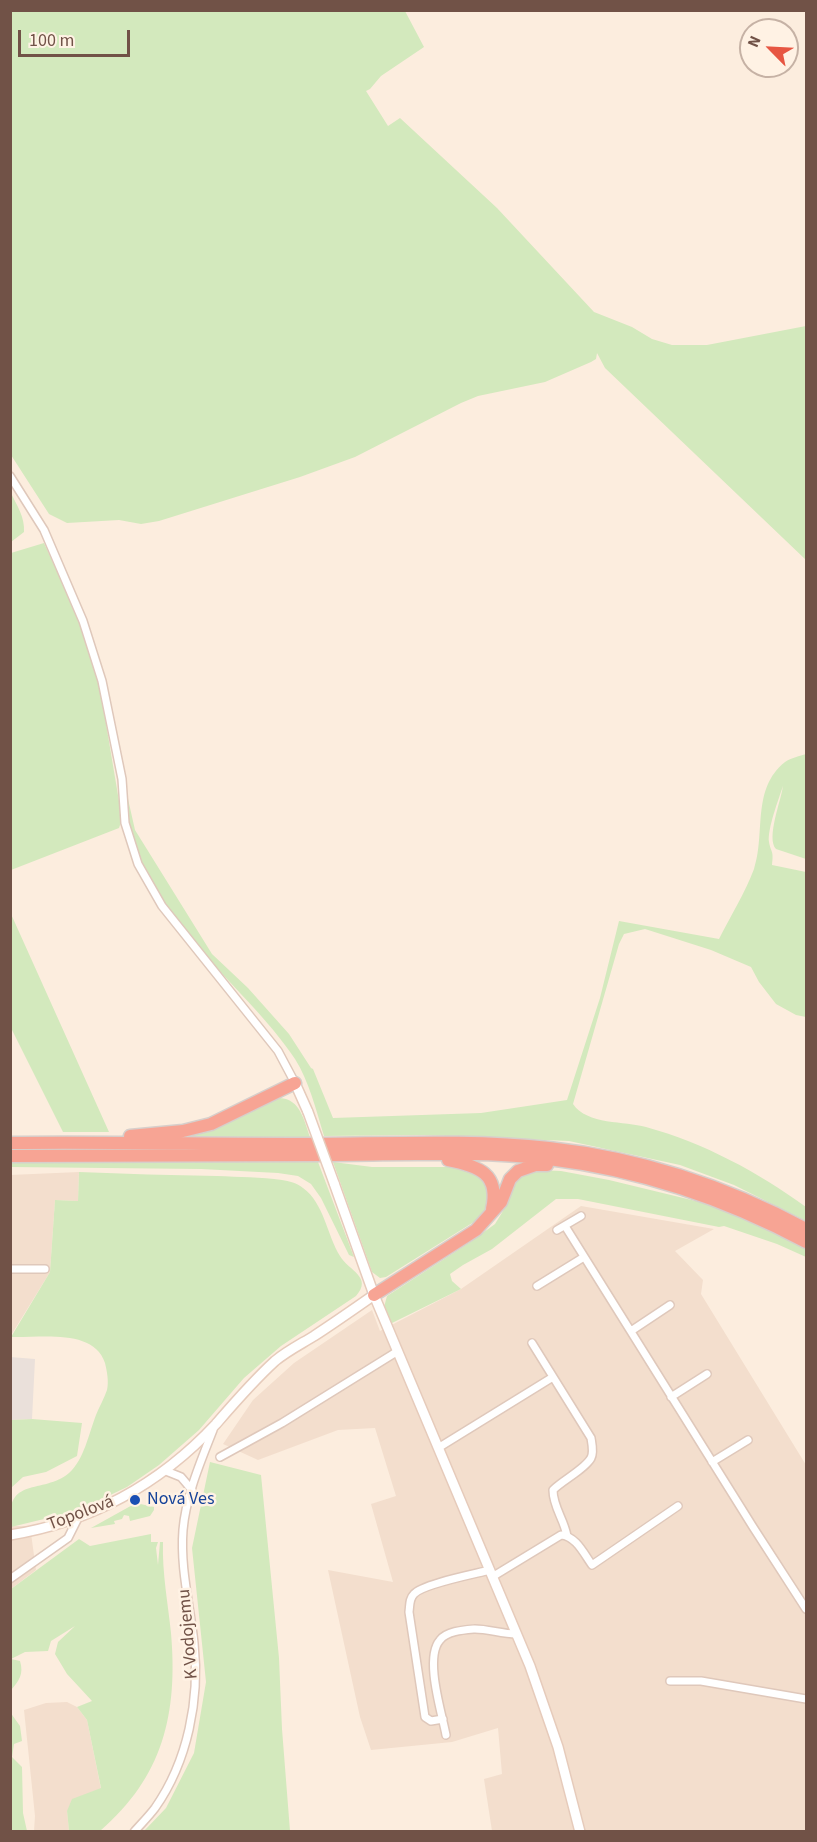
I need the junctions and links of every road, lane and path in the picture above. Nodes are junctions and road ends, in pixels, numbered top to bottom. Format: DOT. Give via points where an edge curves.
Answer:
graph roads {
  1 [pos="10,476"];
  2 [pos="295,1083"];
  3 [pos="10,1143"];
  4 [pos="78,1143"];
  5 [pos="339,1155"];
  6 [pos="10,1156"];
  7 [pos="701,1194"];
  8 [pos="491,1214"];
  9 [pos="581,1216"];
  10 [pos="565,1226"];
  11 [pos="807,1229"];
  12 [pos="557,1230"];
  13 [pos="807,1242"];
  14 [pos="584,1257"];
  15 [pos="10,1269"];
  16 [pos="45,1269"];
  17 [pos="537,1286"];
  18 [pos="374,1295"];
  19 [pos="670,1305"];
  20 [pos="630,1330"];
  21 [pos="532,1343"];
  22 [pos="398,1351"];
  23 [pos="707,1374"];
  24 [pos="553,1377"];
  25 [pos="671,1397"];
  26 [pos="215,1425"];
  27 [pos="748,1440"];
  28 [pos="438,1448"];
  29 [pos="220,1457"];
  30 [pos="712,1462"];
  31 [pos="166,1471"];
  32 [pos="192,1490"];
  33 [pos="678,1506"];
  34 [pos="78,1518"];
  35 [pos="10,1535"];
  36 [pos="567,1536"];
  37 [pos="491,1574"];
  38 [pos="10,1579"];
  39 [pos="806,1608"];
  40 [pos="516,1634"];
  41 [pos="670,1681"];
  42 [pos="807,1698"];
  43 [pos="443,1719"];
  44 [pos="446,1735"];
  45 [pos="134,1832"];
  46 [pos="580,1832"];
  1 -- 2 [label="street" via="44,530 83,621 102,681 122,779 125,823 138,864 162,906 278,1051"];
  2 -- 4 [label="highway" via="211,1124"];
  2 -- 18 [label="street, bridge"];
  3 -- 4 [label="highway"];
  4 -- 11 [label="highway" via="549,1148 613,1157 705,1183"];
  5 -- 6 [label="highway"];
  5 -- 7 [label="highway" via="548,1159 610,1169"];
  5 -- 8 [label="highway" via="366,1160 448,1160 475,1167 491,1180 494,1188"];
  7 -- 8 [label="highway" via="574,1168 535,1165 510,1179 501,1202"];
  7 -- 13 [label="highway"];
  8 -- 18 [label="highway" via="476,1230"];
  9 -- 10 [label="street"];
  10 -- 12 [label="street"];
  10 -- 14 [label="street"];
  14 -- 17 [label="street"];
  14 -- 20 [label="street"];
  15 -- 16 [label="street"];
  18 -- 22 [label="street"];
  18 -- 26 [label="street, Topolová" via="278,1359 247,1387"];
  19 -- 20 [label="street"];
  20 -- 25 [label="street"];
  21 -- 24 [label="street"];
  22 -- 28 [label="street"];
  22 -- 29 [label="street"];
  23 -- 25 [label="street"];
  24 -- 28 [label="street"];
  24 -- 36 [label="street" via="591,1438 593,1450 585,1465 553,1490 553,1502"];
  25 -- 30 [label="street"];
  26 -- 31 [label="street, Topolová"];
  26 -- 32 [label="street, K Vodojemu"];
  27 -- 30 [label="street"];
  28 -- 37 [label="street"];
  30 -- 39 [label="street"];
  31 -- 32 [label="street" via="181,1477"];
  31 -- 34 [label="street, Topolová" via="108,1506"];
  32 -- 45 [label="street, K Vodojemu" via="183,1529 184,1578 194,1644 195,1703 174,1774 155,1808"];
  33 -- 36 [label="street" via="592,1565"];
  34 -- 35 [label="street, Topolová"];
  34 -- 38 [label="street" via="68,1538"];
  36 -- 37 [label="street" via="553,1539"];
  37 -- 40 [label="street"];
  37 -- 43 [label="street" via="427,1586 411,1597 409,1611 425,1717 431,1721"];
  40 -- 43 [label="street" via="477,1629 457,1631 439,1640 433,1665"];
  40 -- 46 [label="street" via="558,1747"];
  41 -- 42 [label="street" via="700,1681"];
  43 -- 44 [label="street"];
}
